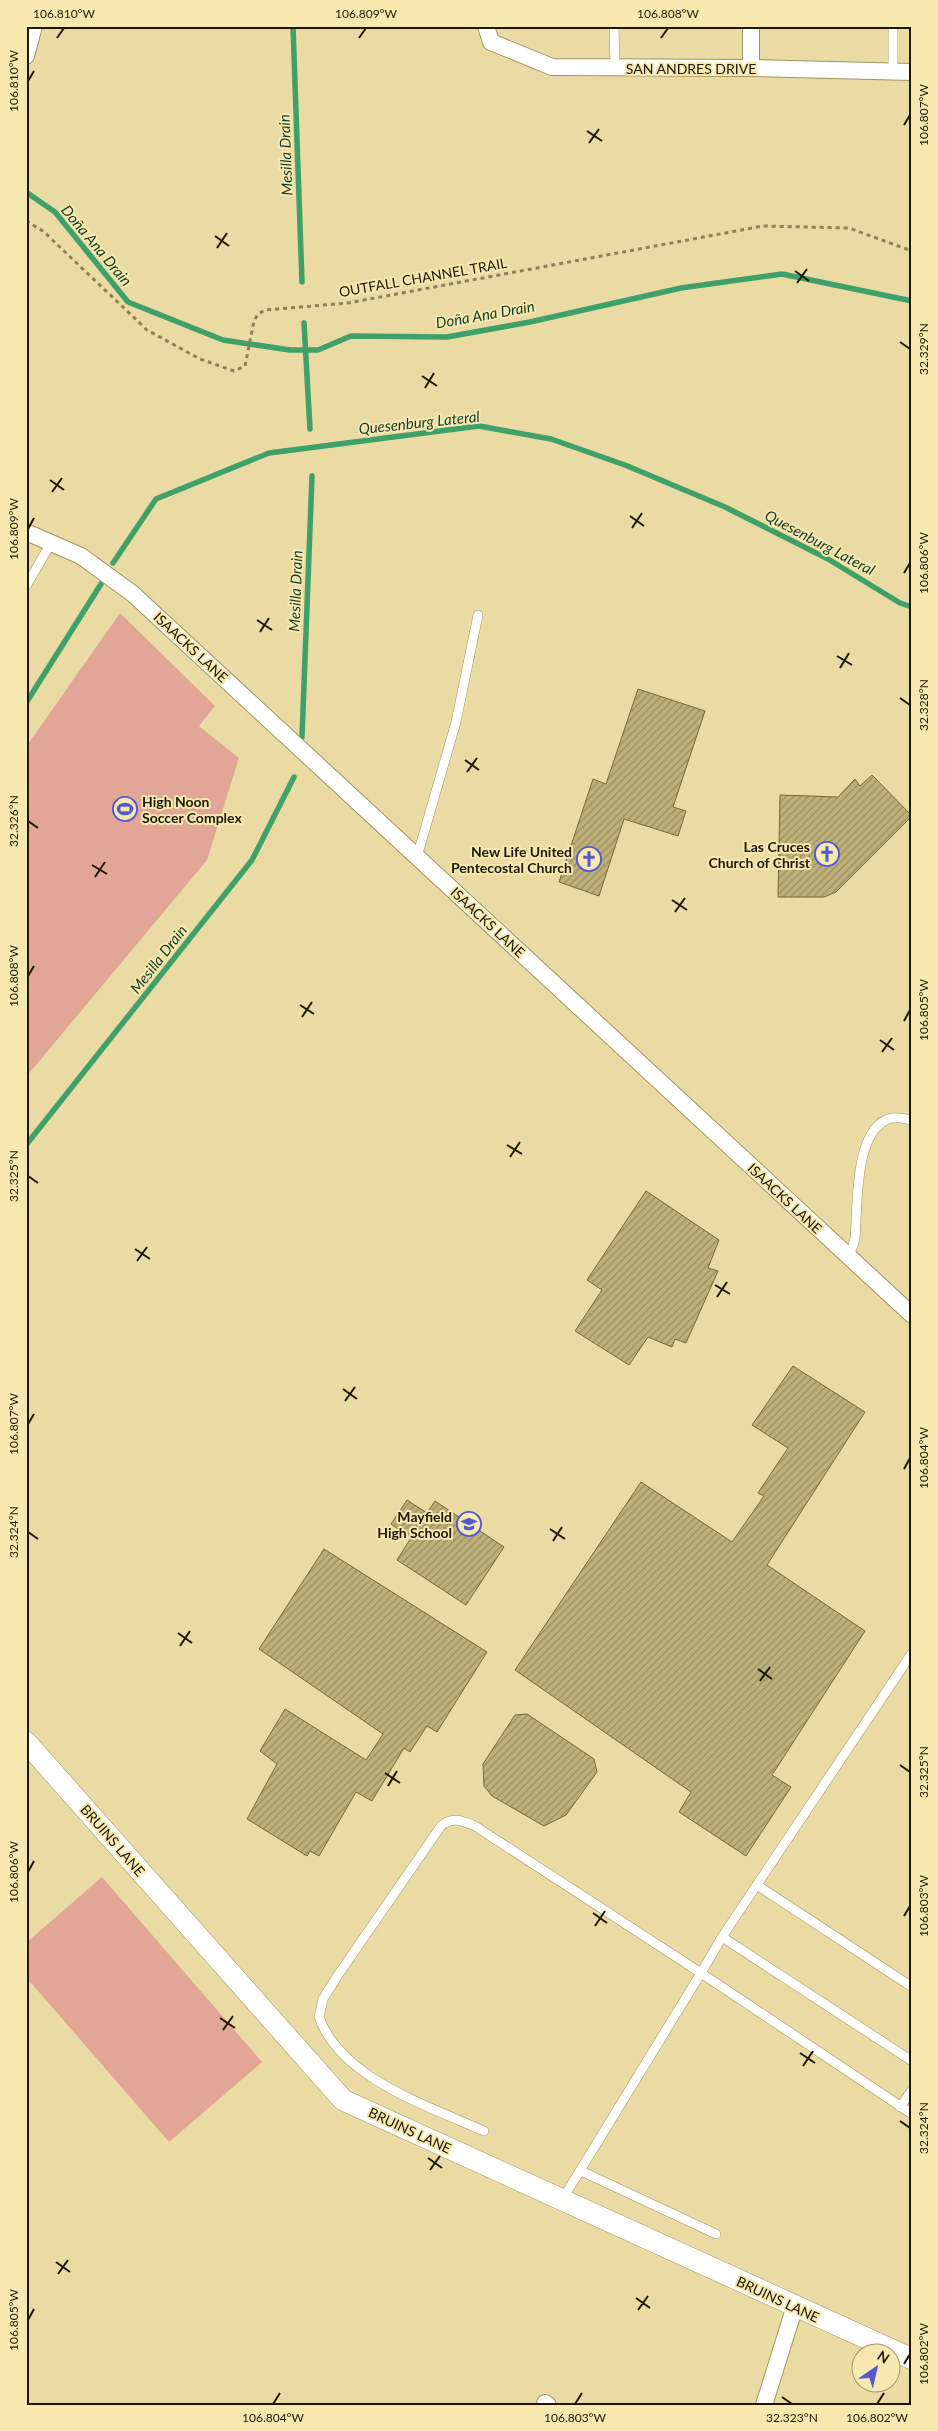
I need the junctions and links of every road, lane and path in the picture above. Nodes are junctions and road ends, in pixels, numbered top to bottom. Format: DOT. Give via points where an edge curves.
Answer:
graph roads {
  1 [pos="34,26"];
  2 [pos="486,26"];
  3 [pos="614,26"];
  4 [pos="751,26"];
  5 [pos="893,26"];
  6 [pos="26,56"];
  7 [pos="615,68"];
  8 [pos="751,68"];
  9 [pos="893,72"];
  10 [pos="912,72"];
  11 [pos="26,222"];
  12 [pos="912,251"];
  13 [pos="26,532"];
  14 [pos="50,543"];
  15 [pos="26,586"];
  16 [pos="478,615"];
  17 [pos="417,857"];
  18 [pos="912,1120"];
  19 [pos="848,1256"];
  20 [pos="912,1315"];
  21 [pos="912,1653"];
  22 [pos="26,1742"];
  23 [pos="757,1885"];
  24 [pos="722,1937"];
  25 [pos="701,1973"];
  26 [pos="912,1987"];
  27 [pos="912,2061"];
  28 [pos="912,2090"];
  29 [pos="900,2107"];
  30 [pos="912,2114"];
  31 [pos="484,2131"];
  32 [pos="580,2171"];
  33 [pos="562,2200"];
  34 [pos="716,2234"];
  35 [pos="795,2306"];
  36 [pos="912,2359"];
  37 [pos="764,2405"];
  1 -- 6 [label="street"];
  2 -- 7 [label="street, SAN ANDRES DRIVE" via="491,42 552,68"];
  3 -- 7 [label="lane"];
  4 -- 8 [label="street"];
  5 -- 9 [label="lane"];
  7 -- 8 [label="street, SAN ANDRES DRIVE"];
  8 -- 9 [label="street, SAN ANDRES DRIVE"];
  9 -- 10 [label="street, SAN ANDRES DRIVE"];
  11 -- 12 [label="path, OUTFALL CHANNEL TRAIL" via="43,231 146,330 200,359 238,370 247,362 254,321 265,310 348,303 763,226 848,228"];
  13 -- 14 [label="street, ISAACKS LANE"];
  14 -- 15 [label="lane"];
  14 -- 17 [label="street, ISAACKS LANE" via="81,556 133,594"];
  16 -- 17 [label="lane" via="456,722"];
  17 -- 19 [label="street, ISAACKS LANE"];
  18 -- 19 [label="lane" via="892,1118 876,1129 868,1141 857,1188 855,1241"];
  19 -- 20 [label="street, ISAACKS LANE"];
  21 -- 23 [label="lane"];
  22 -- 33 [label="street, BRUINS LANE" via="342,2100"];
  23 -- 24 [label="lane"];
  23 -- 26 [label="lane"];
  24 -- 25 [label="lane"];
  24 -- 27 [label="lane"];
  25 -- 29 [label="lane"];
  25 -- 31 [label="lane" via="475,1826 454,1819 447,1821 338,1975 323,1999 319,2017 333,2043 362,2071"];
  25 -- 32 [label="lane"];
  28 -- 29 [label="lane"];
  29 -- 30 [label="lane"];
  32 -- 33 [label="lane"];
  32 -- 34 [label="lane"];
  33 -- 35 [label="street, BRUINS LANE"];
  35 -- 36 [label="street, BRUINS LANE"];
  35 -- 37 [label="street"];
}
